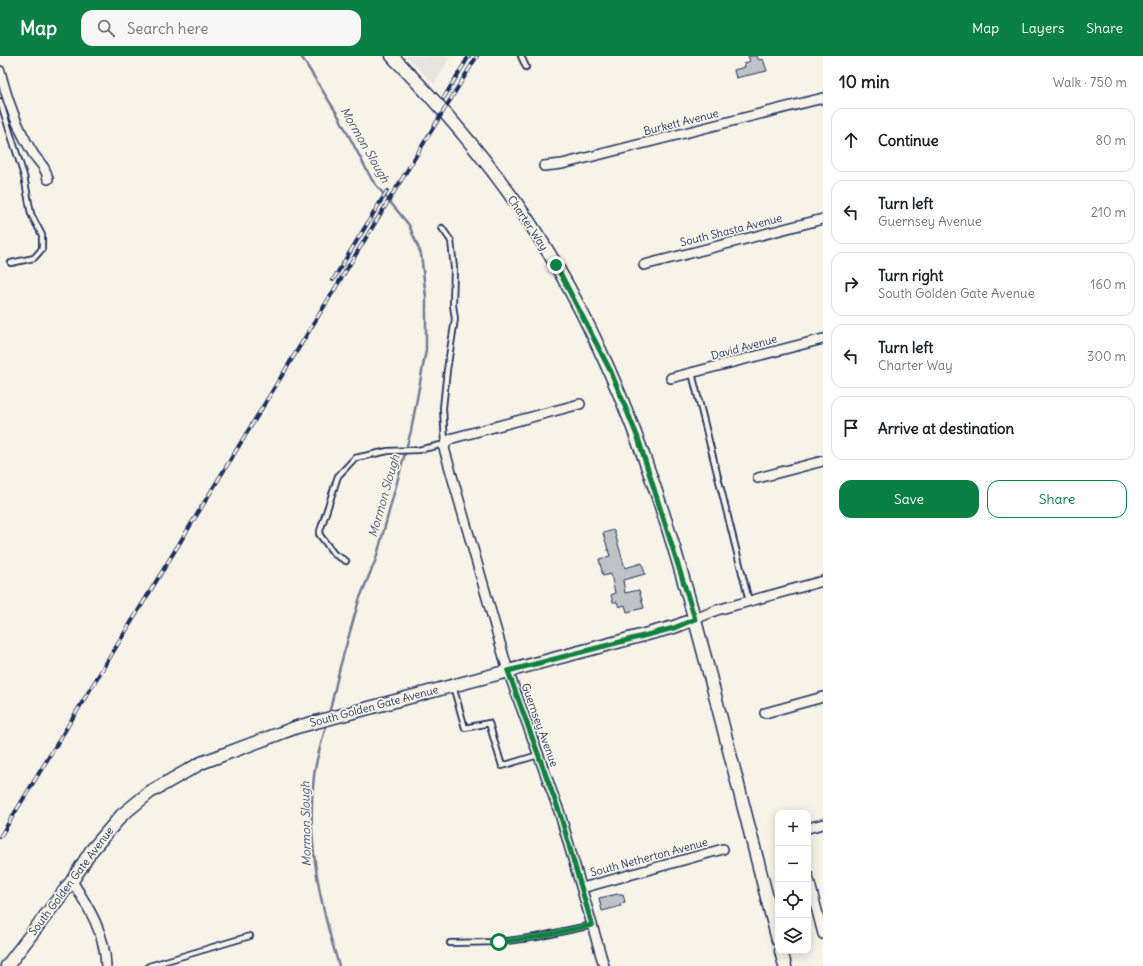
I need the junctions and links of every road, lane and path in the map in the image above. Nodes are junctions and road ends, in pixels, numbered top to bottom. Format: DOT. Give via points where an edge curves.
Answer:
graph roads {
  1 [pos="392,56"];
  2 [pos="521,56"];
  3 [pos="526,67"];
  4 [pos="0,71"];
  5 [pos="823,98"];
  6 [pos="4,100"];
  7 [pos="544,166"];
  8 [pos="48,179"];
  9 [pos="823,219"];
  10 [pos="442,228"];
  11 [pos="11,263"];
  12 [pos="644,265"];
  13 [pos="823,339"];
  14 [pos="692,373"];
  15 [pos="671,378"];
  16 [pos="580,404"];
  17 [pos="445,444"];
  18 [pos="823,461"];
  19 [pos="758,478"];
  20 [pos="346,561"];
  21 [pos="823,581"];
  22 [pos="749,601"];
  23 [pos="695,619"];
  24 [pos="508,671"];
  25 [pos="453,685"];
  26 [pos="823,697"];
  27 [pos="765,713"];
  28 [pos="538,755"];
  29 [pos="823,824"];
  30 [pos="811,827"];
  31 [pos="723,849"];
  32 [pos="72,881"];
  33 [pos="810,882"];
  34 [pos="582,888"];
  35 [pos="592,925"];
  36 [pos="775,928"];
  37 [pos="823,934"];
  38 [pos="250,936"];
  39 [pos="450,943"];
  40 [pos="782,954"];
  41 [pos="7,966"];
  42 [pos="106,966"];
  43 [pos="149,966"];
  44 [pos="604,966"];
  45 [pos="785,966"];
  1 -- 23 [label="main road, Charter Way" via="453,122 494,174 556,265 611,372 638,438"];
  2 -- 3 [label="lane"];
  4 -- 6 [label="street"];
  5 -- 7 [label="street, Burkett Avenue" via="562,164"];
  6 -- 8 [label="street" via="31,151 46,168"];
  6 -- 11 [label="lane" via="24,176 30,214 42,235 42,249 34,258"];
  9 -- 12 [label="street, South Shasta Avenue"];
  10 -- 17 [label="lane" via="451,241 455,319 443,408"];
  13 -- 14 [label="street, David Avenue"];
  14 -- 15 [label="street, David Avenue"];
  14 -- 22 [label="lane"];
  16 -- 17 [label="street" via="453,438"];
  17 -- 20 [label="lane" via="355,458 338,476 320,534 334,554"];
  17 -- 24 [label="street, Guernsey Avenue" via="447,463"];
  18 -- 19 [label="street"];
  21 -- 22 [label="street, South Golden Gate Avenue"];
  22 -- 23 [label="street, South Golden Gate Avenue"];
  23 -- 24 [label="main road, South Golden Gate Avenue" via="674,628"];
  23 -- 36 [label="main road, Charter Way"];
  24 -- 25 [label="main road, South Golden Gate Avenue"];
  24 -- 28 [label="street, Guernsey Avenue"];
  25 -- 28 [label="lane" via="465,728 489,723 502,766"];
  25 -- 32 [label="main road, South Golden Gate Avenue" via="297,727 201,763 150,792 122,816 103,836"];
  26 -- 27 [label="street"];
  28 -- 34 [label="street, Guernsey Avenue" via="560,814"];
  29 -- 30 [label="street"];
  31 -- 34 [label="street, South Netherton Avenue"];
  32 -- 41 [label="main road, South Golden Gate Avenue"];
  32 -- 42 [label="street" via="91,912 101,935"];
  33 -- 37 [label="street"];
  34 -- 35 [label="street, Guernsey Avenue"];
  35 -- 39 [label="lane" via="499,942"];
  35 -- 44 [label="street, Guernsey Avenue"];
  38 -- 43 [label="lane"];
  40 -- 45 [label="main road"];
}
